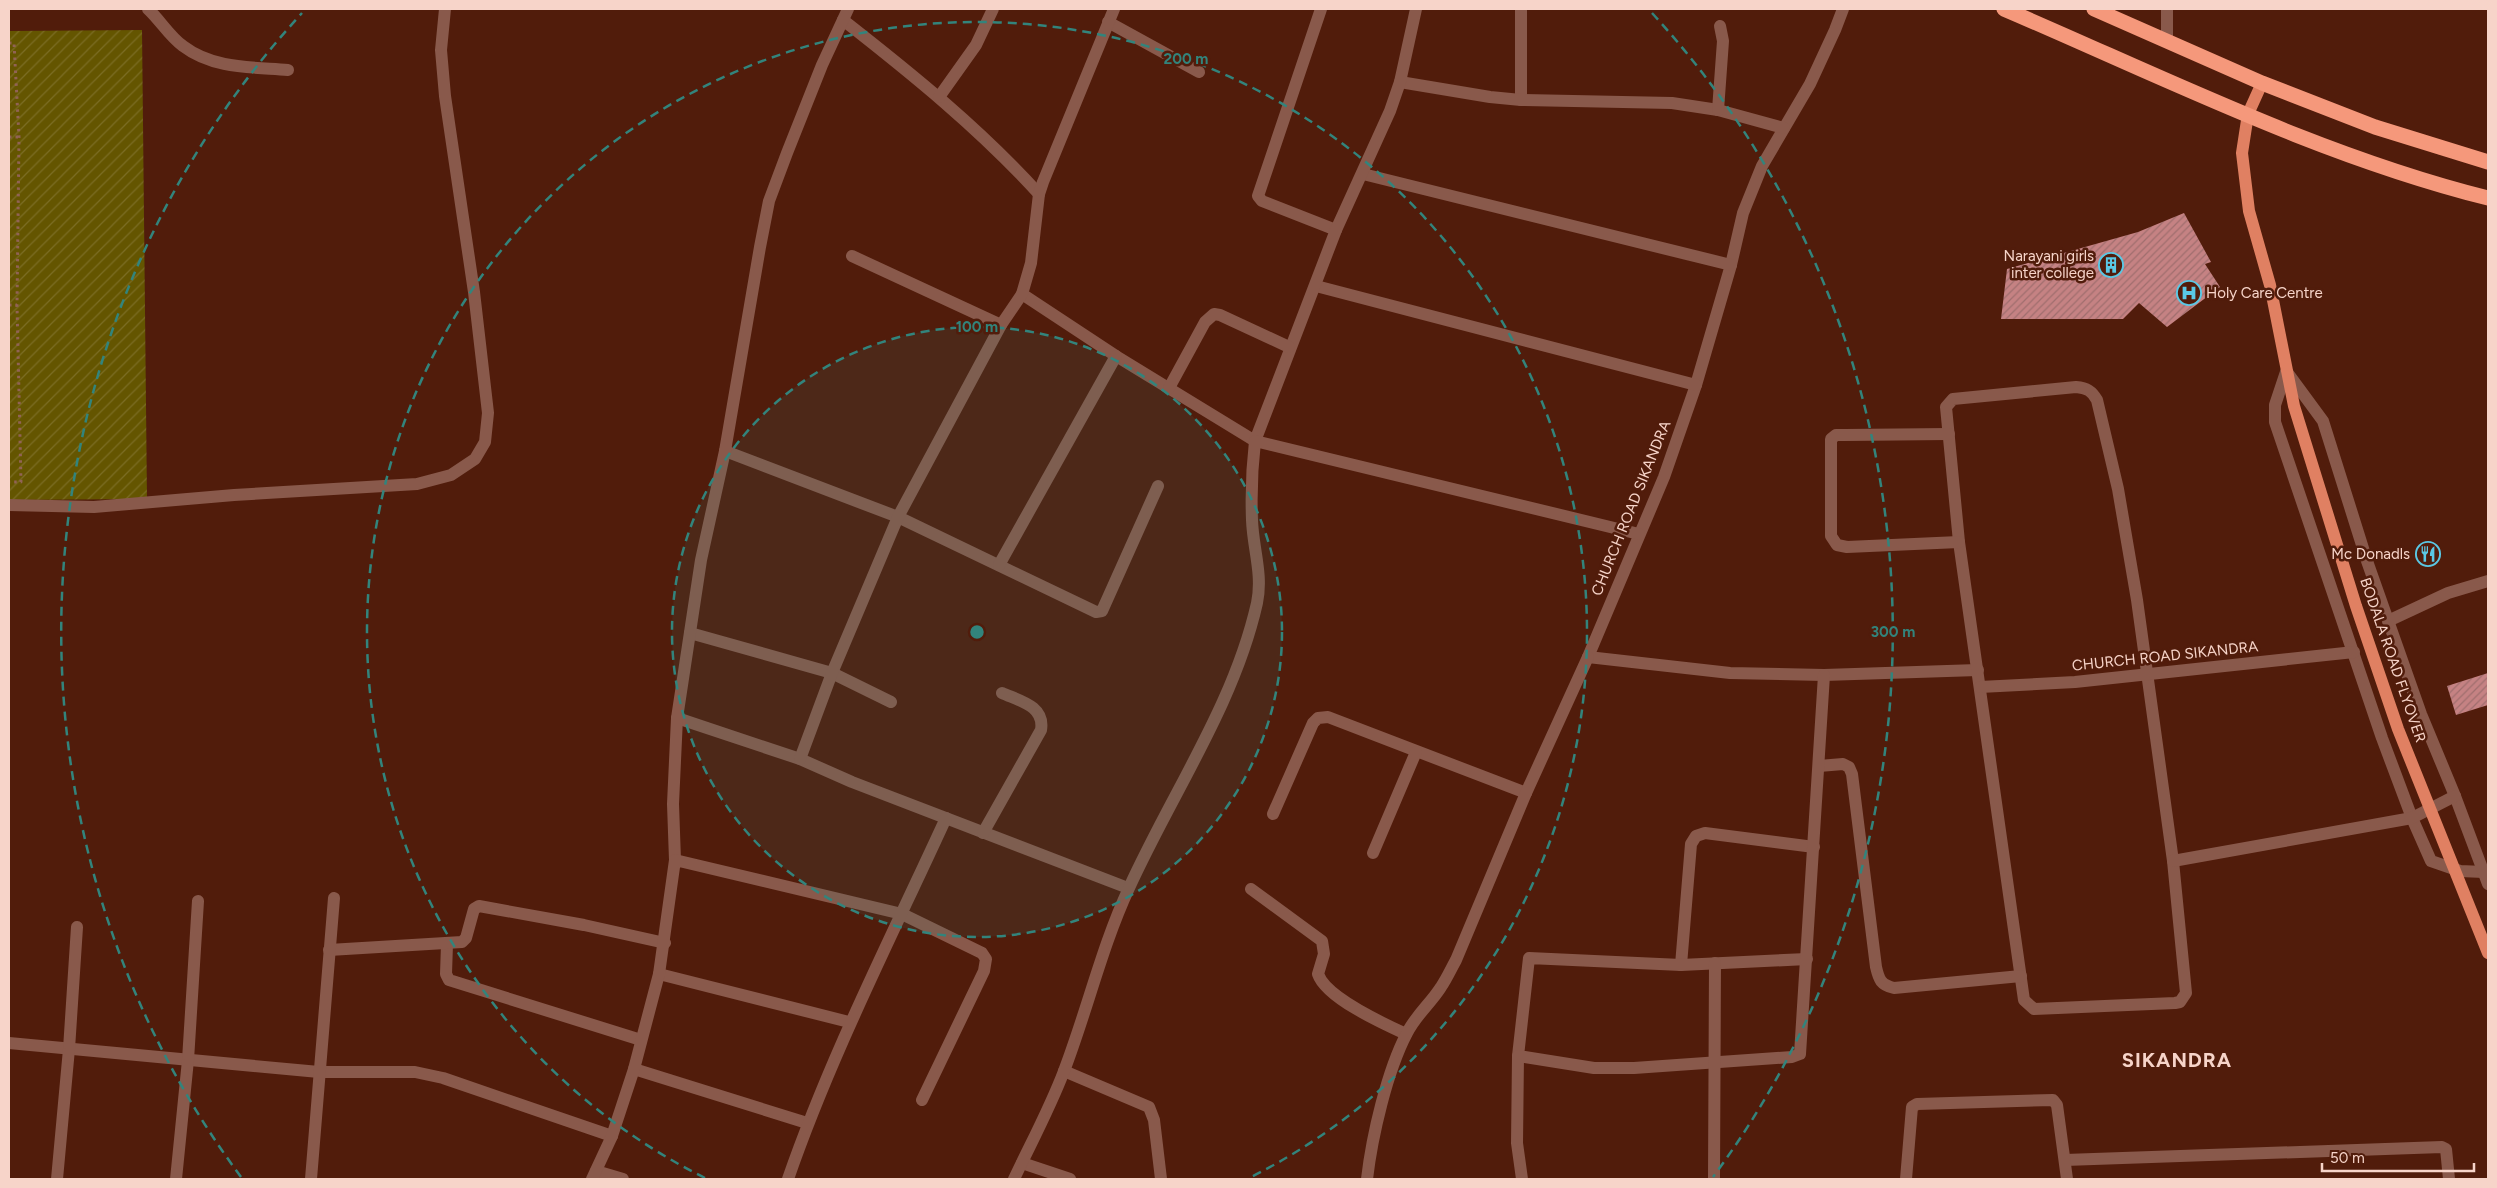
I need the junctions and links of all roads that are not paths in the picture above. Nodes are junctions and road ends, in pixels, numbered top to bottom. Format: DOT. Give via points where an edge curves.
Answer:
graph roads {
  1 [pos="148,9"];
  2 [pos="445,9"];
  3 [pos="993,9"];
  4 [pos="1114,9"];
  5 [pos="1321,9"];
  6 [pos="1416,9"];
  7 [pos="1520,9"];
  8 [pos="1843,9"];
  9 [pos="2004,9"];
  10 [pos="2094,9"];
  11 [pos="2167,9"];
  12 [pos="845,14"];
  13 [pos="1108,22"];
  14 [pos="1720,26"];
  15 [pos="2167,41"];
  16 [pos="288,70"];
  17 [pos="1199,72"];
  18 [pos="1400,82"];
  19 [pos="2262,83"];
  20 [pos="939,97"];
  21 [pos="1521,100"];
  22 [pos="1718,110"];
  23 [pos="2248,114"];
  24 [pos="1784,128"];
  25 [pos="2488,162"];
  26 [pos="1363,174"];
  27 [pos="1039,194"];
  28 [pos="2488,198"];
  29 [pos="1336,230"];
  30 [pos="852,256"];
  31 [pos="1731,265"];
  32 [pos="1316,286"];
  33 [pos="1022,294"];
  34 [pos="1000,326"];
  35 [pos="1289,347"];
  36 [pos="1116,356"];
  37 [pos="2286,372"];
  38 [pos="1696,384"];
  39 [pos="1168,388"];
  40 [pos="1949,434"];
  41 [pos="1255,441"];
  42 [pos="725,451"];
  43 [pos="1158,486"];
  44 [pos="9,505"];
  45 [pos="898,518"];
  46 [pos="1639,534"];
  47 [pos="1959,542"];
  48 [pos="1000,565"];
  49 [pos="2488,581"];
  50 [pos="2388,620"];
  51 [pos="690,633"];
  52 [pos="2354,652"];
  53 [pos="1588,657"];
  54 [pos="1978,670"];
  55 [pos="832,673"];
  56 [pos="2147,674"];
  57 [pos="1824,675"];
  58 [pos="1980,687"];
  59 [pos="1002,692"];
  60 [pos="891,702"];
  61 [pos="678,718"];
  62 [pos="1416,752"];
  63 [pos="800,759"];
  64 [pos="1819,766"];
  65 [pos="1526,793"];
  66 [pos="2456,796"];
  67 [pos="1273,814"];
  68 [pos="946,818"];
  69 [pos="2412,818"];
  70 [pos="983,833"];
  71 [pos="1814,847"];
  72 [pos="1373,853"];
  73 [pos="675,860"];
  74 [pos="2173,861"];
  75 [pos="2484,872"];
  76 [pos="2488,884"];
  77 [pos="1128,888"];
  78 [pos="1251,889"];
  79 [pos="334,898"];
  80 [pos="198,901"];
  81 [pos="902,914"];
  82 [pos="77,927"];
  83 [pos="448,944"];
  84 [pos="665,944"];
  85 [pos="329,950"];
  86 [pos="2488,953"];
  87 [pos="1807,959"];
  88 [pos="1715,963"];
  89 [pos="1681,965"];
  90 [pos="659,974"];
  91 [pos="2021,976"];
  92 [pos="849,1022"];
  93 [pos="1406,1034"];
  94 [pos="641,1040"];
  95 [pos="9,1043"];
  96 [pos="69,1048"];
  97 [pos="1518,1056"];
  98 [pos="188,1060"];
  99 [pos="1713,1063"];
  100 [pos="634,1069"];
  101 [pos="1064,1071"];
  102 [pos="319,1072"];
  103 [pos="922,1100"];
  104 [pos="807,1123"];
  105 [pos="612,1136"];
  106 [pos="2065,1160"];
  107 [pos="1022,1163"];
  108 [pos="594,1175"];
  109 [pos="57,1179"];
  110 [pos="176,1179"];
  111 [pos="311,1179"];
  112 [pos="624,1179"];
  113 [pos="788,1179"];
  114 [pos="1014,1179"];
  115 [pos="1070,1179"];
  116 [pos="1161,1179"];
  117 [pos="1367,1179"];
  118 [pos="1522,1179"];
  119 [pos="1714,1179"];
  120 [pos="1906,1179"];
  121 [pos="2067,1179"];
  122 [pos="2449,1179"];
  1 -- 16 [label="street" via="182,46 205,60 225,65"];
  2 -- 44 [label="street" via="441,50 445,96 488,413 485,442 475,459 451,475 417,484 234,495 94,508"];
  3 -- 20 [label="street" via="976,45"];
  4 -- 13 [label="street"];
  5 -- 29 [label="street" via="1258,196 1262,201"];
  6 -- 18 [label="street"];
  7 -- 21 [label="street"];
  8 -- 24 [label="street, CHURCH ROAD SIKANDRA" via="1810,84"];
  9 -- 23 [label="highway"];
  10 -- 15 [label="highway"];
  11 -- 15 [label="street"];
  12 -- 20 [label="street"];
  12 -- 42 [label="street" via="769,201"];
  13 -- 17 [label="street"];
  13 -- 27 [label="street"];
  14 -- 22 [label="street" via="1723,41"];
  15 -- 19 [label="highway"];
  18 -- 21 [label="street"];
  18 -- 26 [label="street"];
  19 -- 23 [label="main road, BODALA ROAD FLYOVER"];
  19 -- 25 [label="highway" via="2375,127"];
  20 -- 27 [label="street" via="1009,161"];
  21 -- 22 [label="street" via="1672,103"];
  22 -- 24 [label="street"];
  23 -- 28 [label="highway" via="2373,164"];
  23 -- 37 [label="main road, BODALA ROAD FLYOVER" via="2242,153 2249,211 2270,285"];
  24 -- 31 [label="street, CHURCH ROAD SIKANDRA" via="1762,166 1743,213"];
  26 -- 29 [label="street"];
  26 -- 31 [label="street"];
  27 -- 33 [label="street" via="1031,263"];
  29 -- 32 [label="street"];
  30 -- 34 [label="street"];
  31 -- 38 [label="street, CHURCH ROAD SIKANDRA"];
  32 -- 35 [label="street"];
  32 -- 38 [label="street"];
  33 -- 34 [label="street"];
  33 -- 36 [label="street"];
  34 -- 45 [label="street"];
  35 -- 39 [label="street" via="1214,314 1205,322"];
  35 -- 41 [label="street"];
  36 -- 39 [label="street"];
  36 -- 48 [label="street"];
  37 -- 50 [label="street" via="2322,421"];
  37 -- 52 [label="street" via="2275,405 2275,422"];
  37 -- 86 [label="main road, BODALA ROAD FLYOVER" via="2356,606 2398,729"];
  38 -- 46 [label="street, CHURCH ROAD SIKANDRA" via="1664,477"];
  39 -- 41 [label="street"];
  40 -- 47 [label="street"];
  40 -- 47 [label="street" via="1836,435 1831,440 1832,536 1837,545 1848,547"];
  40 -- 56 [label="street" via="1946,407 1953,399 2076,387 2086,388 2093,394 2118,489"];
  41 -- 46 [label="street"];
  41 -- 77 [label="street" via="1252,512 1260,579 1257,602 1237,665 1205,739"];
  42 -- 45 [label="street"];
  42 -- 51 [label="street" via="701,560"];
  43 -- 48 [label="street" via="1102,611 1096,612"];
  45 -- 48 [label="street"];
  45 -- 55 [label="street"];
  46 -- 53 [label="street, CHURCH ROAD SIKANDRA"];
  47 -- 54 [label="street"];
  49 -- 50 [label="street" via="2448,593"];
  50 -- 66 [label="street" via="2421,714"];
  51 -- 55 [label="street"];
  51 -- 61 [label="street"];
  52 -- 56 [label="street, CHURCH ROAD SIKANDRA"];
  52 -- 69 [label="street"];
  53 -- 57 [label="street" via="1730,673"];
  53 -- 65 [label="street, CHURCH ROAD SIKANDRA"];
  54 -- 57 [label="street"];
  54 -- 58 [label="street"];
  55 -- 60 [label="street"];
  55 -- 63 [label="street"];
  56 -- 58 [label="street, CHURCH ROAD SIKANDRA"];
  56 -- 74 [label="street"];
  57 -- 64 [label="street"];
  58 -- 91 [label="street"];
  59 -- 70 [label="street" via="1039,712 1043,720 1041,730"];
  61 -- 63 [label="street"];
  61 -- 73 [label="street" via="673,804"];
  62 -- 65 [label="street"];
  62 -- 67 [label="street" via="1328,717 1318,718"];
  62 -- 72 [label="street"];
  63 -- 68 [label="street"];
  64 -- 71 [label="street"];
  64 -- 91 [label="street" via="1843,764 1852,774 1876,967 1884,985 1894,988"];
  65 -- 93 [label="street, CHURCH ROAD SIKANDRA" via="1456,960 1442,986"];
  66 -- 69 [label="street"];
  66 -- 75 [label="street"];
  68 -- 70 [label="street"];
  68 -- 81 [label="street"];
  69 -- 74 [label="street"];
  69 -- 75 [label="street" via="2431,861 2460,871"];
  70 -- 77 [label="street"];
  71 -- 87 [label="street"];
  71 -- 89 [label="street" via="1705,833 1696,836 1691,844"];
  73 -- 81 [label="street"];
  73 -- 84 [label="street"];
  74 -- 91 [label="street" via="2186,993 2180,1002 2034,1009 2024,1000"];
  75 -- 76 [label="street"];
  77 -- 101 [label="street"];
  78 -- 93 [label="street" via="1322,941 1324,954 1318,974 1328,987 1368,1016"];
  79 -- 85 [label="street"];
  80 -- 98 [label="street"];
  81 -- 92 [label="street"];
  81 -- 103 [label="street" via="982,953 986,959 984,971"];
  82 -- 96 [label="street"];
  83 -- 84 [label="street" via="464,941 474,910 479,906"];
  83 -- 85 [label="street"];
  83 -- 94 [label="street" via="446,974 449,980"];
  84 -- 90 [label="street"];
  85 -- 102 [label="street"];
  87 -- 88 [label="street"];
  87 -- 99 [label="street" via="1800,1054 1792,1058"];
  88 -- 89 [label="street"];
  88 -- 99 [label="street"];
  89 -- 97 [label="street" via="1529,958"];
  90 -- 92 [label="street"];
  90 -- 94 [label="street"];
  92 -- 104 [label="street"];
  93 -- 117 [label="street, CHURCH ROAD SIKANDRA" via="1390,1081"];
  94 -- 100 [label="street"];
  95 -- 96 [label="street"];
  96 -- 98 [label="street"];
  96 -- 109 [label="street"];
  97 -- 99 [label="street" via="1594,1068"];
  97 -- 118 [label="street" via="1517,1143"];
  98 -- 102 [label="street"];
  98 -- 110 [label="street"];
  99 -- 119 [label="street"];
  100 -- 104 [label="street"];
  100 -- 105 [label="street"];
  101 -- 107 [label="street"];
  101 -- 116 [label="street" via="1149,1107 1154,1120"];
  102 -- 105 [label="street" via="415,1072 443,1078"];
  102 -- 111 [label="street"];
  104 -- 113 [label="street"];
  105 -- 108 [label="street"];
  106 -- 120 [label="street" via="2058,1104 2053,1100 1917,1104 1910,1112"];
  106 -- 121 [label="street"];
  106 -- 122 [label="street" via="2442,1147 2446,1149"];
  107 -- 114 [label="street"];
  107 -- 115 [label="street"];
  108 -- 112 [label="street"];
}
